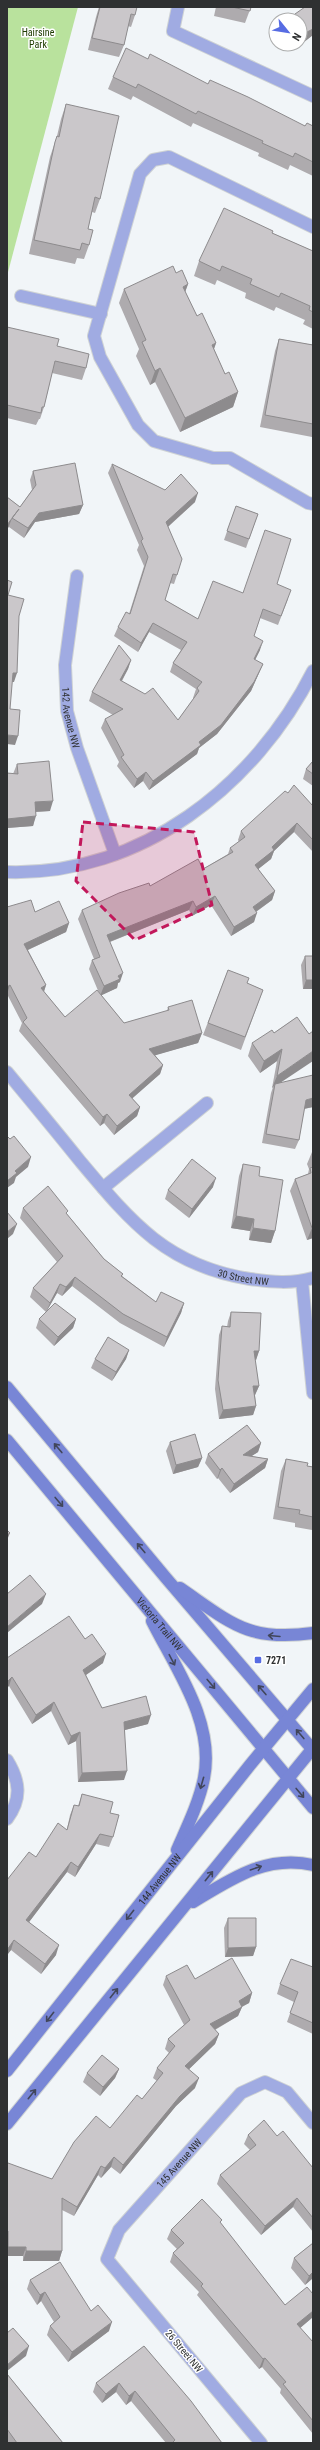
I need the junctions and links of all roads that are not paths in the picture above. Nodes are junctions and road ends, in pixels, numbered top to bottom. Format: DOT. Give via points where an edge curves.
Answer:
graph roads {
  1 [pos="178,7"];
  2 [pos="313,96"];
  3 [pos="313,227"];
  4 [pos="21,296"];
  5 [pos="101,314"];
  6 [pos="313,504"];
  7 [pos="77,576"];
  8 [pos="313,671"];
  9 [pos="115,854"];
  10 [pos="7,872"];
  11 [pos="7,1072"];
  12 [pos="207,1103"];
  13 [pos="103,1188"];
  14 [pos="307,1280"];
  15 [pos="7,1387"];
  16 [pos="313,1393"];
  17 [pos="7,1440"];
  18 [pos="166,1578"];
  19 [pos="141,1601"];
  20 [pos="313,1633"];
  21 [pos="313,1689"];
  22 [pos="287,1719"];
  23 [pos="263,1748"];
  24 [pos="313,1749"];
  25 [pos="7,1760"];
  26 [pos="287,1777"];
  27 [pos="313,1808"];
  28 [pos="7,1819"];
  29 [pos="172,1863"];
  30 [pos="313,1865"];
  31 [pos="185,1907"];
  32 [pos="7,2071"];
  33 [pos="313,2123"];
  34 [pos="7,2124"];
  35 [pos="107,2258"];
  36 [pos="261,2443"];
  1 -- 2 [label="street" via="173,31"];
  3 -- 5 [label="street" via="169,157 153,160 140,174"];
  4 -- 5 [label="street"];
  5 -- 6 [label="street" via="94,336 100,357 138,425 154,441 213,458 230,458"];
  7 -- 9 [label="street, 142 Avenue NW" via="66,665 67,711 77,748"];
  8 -- 9 [label="street" via="282,725 244,770 211,800 180,823"];
  9 -- 10 [label="street" via="60,868 30,873"];
  11 -- 13 [label="street, 30 Street NW"];
  12 -- 13 [label="street"];
  13 -- 14 [label="street, 30 Street NW" via="138,1227 175,1254 195,1264 240,1277 282,1282"];
  14 -- 16 [label="street, 30 Street NW"];
  18 -- 15 [label="main road, one-way"];
  17 -- 19 [label="main road, Victoria Trail NW, one-way"];
  20 -- 18 [label="main road, one-way" via="285,1637 262,1635 231,1623"];
  22 -- 18 [label="main road, one-way"];
  19 -- 23 [label="main road, Victoria Trail NW, one-way"];
  19 -- 29 [label="main road, one-way" via="189,1693 204,1733 204,1778"];
  21 -- 22 [label="main road, 144 Avenue NW"];
  22 -- 23 [label="main road, 144 Avenue NW"];
  24 -- 22 [label="main road, one-way"];
  23 -- 26 [label="main road, Victoria Trail NW"];
  23 -- 29 [label="main road, 144 Avenue NW"];
  24 -- 26 [label="main road"];
  25 -- 28 [label="street" via="19,1789 14,1808"];
  26 -- 27 [label="main road, Victoria Trail NW, one-way"];
  31 -- 26 [label="main road, one-way"];
  29 -- 32 [label="main road, 144 Avenue NW, one-way"];
  31 -- 30 [label="main road, one-way" via="255,1867 287,1862"];
  34 -- 31 [label="main road, one-way"];
  33 -- 35 [label="street, 145 Avenue NW" via="287,2092 265,2082 242,2093 119,2230"];
  35 -- 36 [label="street, 26 Street NW"];
}
